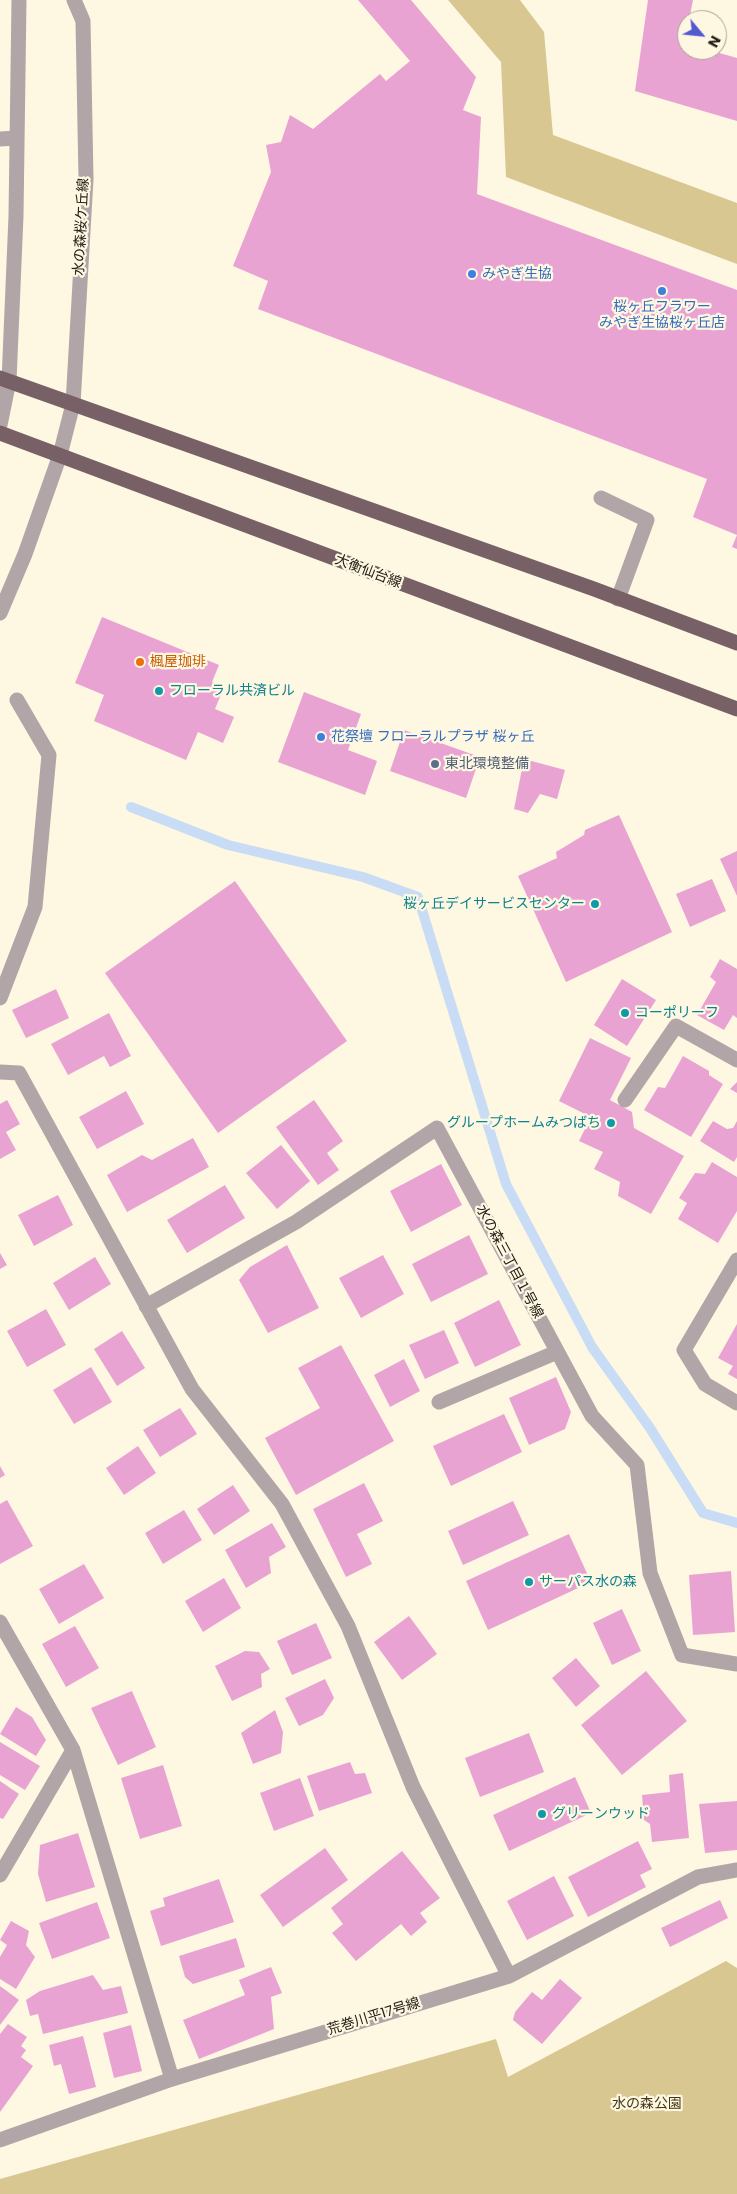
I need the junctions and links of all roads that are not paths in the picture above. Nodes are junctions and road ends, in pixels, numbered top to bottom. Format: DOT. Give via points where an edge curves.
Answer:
graph roads {
  1 [pos="19,0"];
  2 [pos="74,0"];
  3 [pos="0,138"];
  4 [pos="16,138"];
  5 [pos="4,379"];
  6 [pos="73,404"];
  7 [pos="0,425"];
  8 [pos="0,433"];
  9 [pos="60,455"];
  10 [pos="601,498"];
  11 [pos="618,598"];
  12 [pos="0,613"];
  13 [pos="737,643"];
  14 [pos="17,700"];
  15 [pos="737,709"];
  16 [pos="0,998"];
  17 [pos="737,1060"];
  18 [pos="0,1072"];
  19 [pos="625,1100"];
  20 [pos="737,1260"];
  21 [pos="146,1306"];
  22 [pos="557,1352"];
  23 [pos="439,1402"];
  24 [pos="737,1403"];
  25 [pos="0,1622"];
  26 [pos="737,1664"];
  27 [pos="73,1750"];
  28 [pos="737,1870"];
  29 [pos="0,1876"];
  30 [pos="509,1976"];
  31 [pos="172,2079"];
  32 [pos="0,2140"];
  1 -- 4 [label="street"];
  2 -- 6 [label="street, 水の森桜ケ丘線" via="83,21 86,179"];
  3 -- 4 [label="street"];
  4 -- 5 [label="street" via="16,216"];
  5 -- 6 [label="main road"];
  5 -- 7 [label="street"];
  6 -- 9 [label="street, 水の森桜ケ丘線"];
  6 -- 11 [label="main road"];
  8 -- 9 [label="main road, 大衡仙台線"];
  9 -- 12 [label="street, 水の森桜ケ丘線"];
  9 -- 15 [label="main road, 大衡仙台線"];
  10 -- 11 [label="street" via="648,520"];
  11 -- 13 [label="main road"];
  14 -- 16 [label="street" via="48,755 35,906"];
  17 -- 19 [label="street" via="676,1026"];
  18 -- 21 [label="street" via="19,1073"];
  20 -- 24 [label="street" via="684,1350 705,1384"];
  21 -- 22 [label="street, 水の森三丁目１号線" via="296,1222 437,1128"];
  21 -- 30 [label="street" via="192,1389 282,1504 348,1626 413,1787"];
  22 -- 23 [label="street"];
  22 -- 26 [label="street, 水の森三丁目１号線" via="592,1416 637,1465 650,1573 682,1655"];
  25 -- 27 [label="street"];
  27 -- 29 [label="street"];
  27 -- 31 [label="street"];
  28 -- 30 [label="street, 荒巻川平17号線" via="698,1877"];
  30 -- 31 [label="street, 荒巻川平17号線"];
  31 -- 32 [label="street, 荒巻川平17号線"];
}
